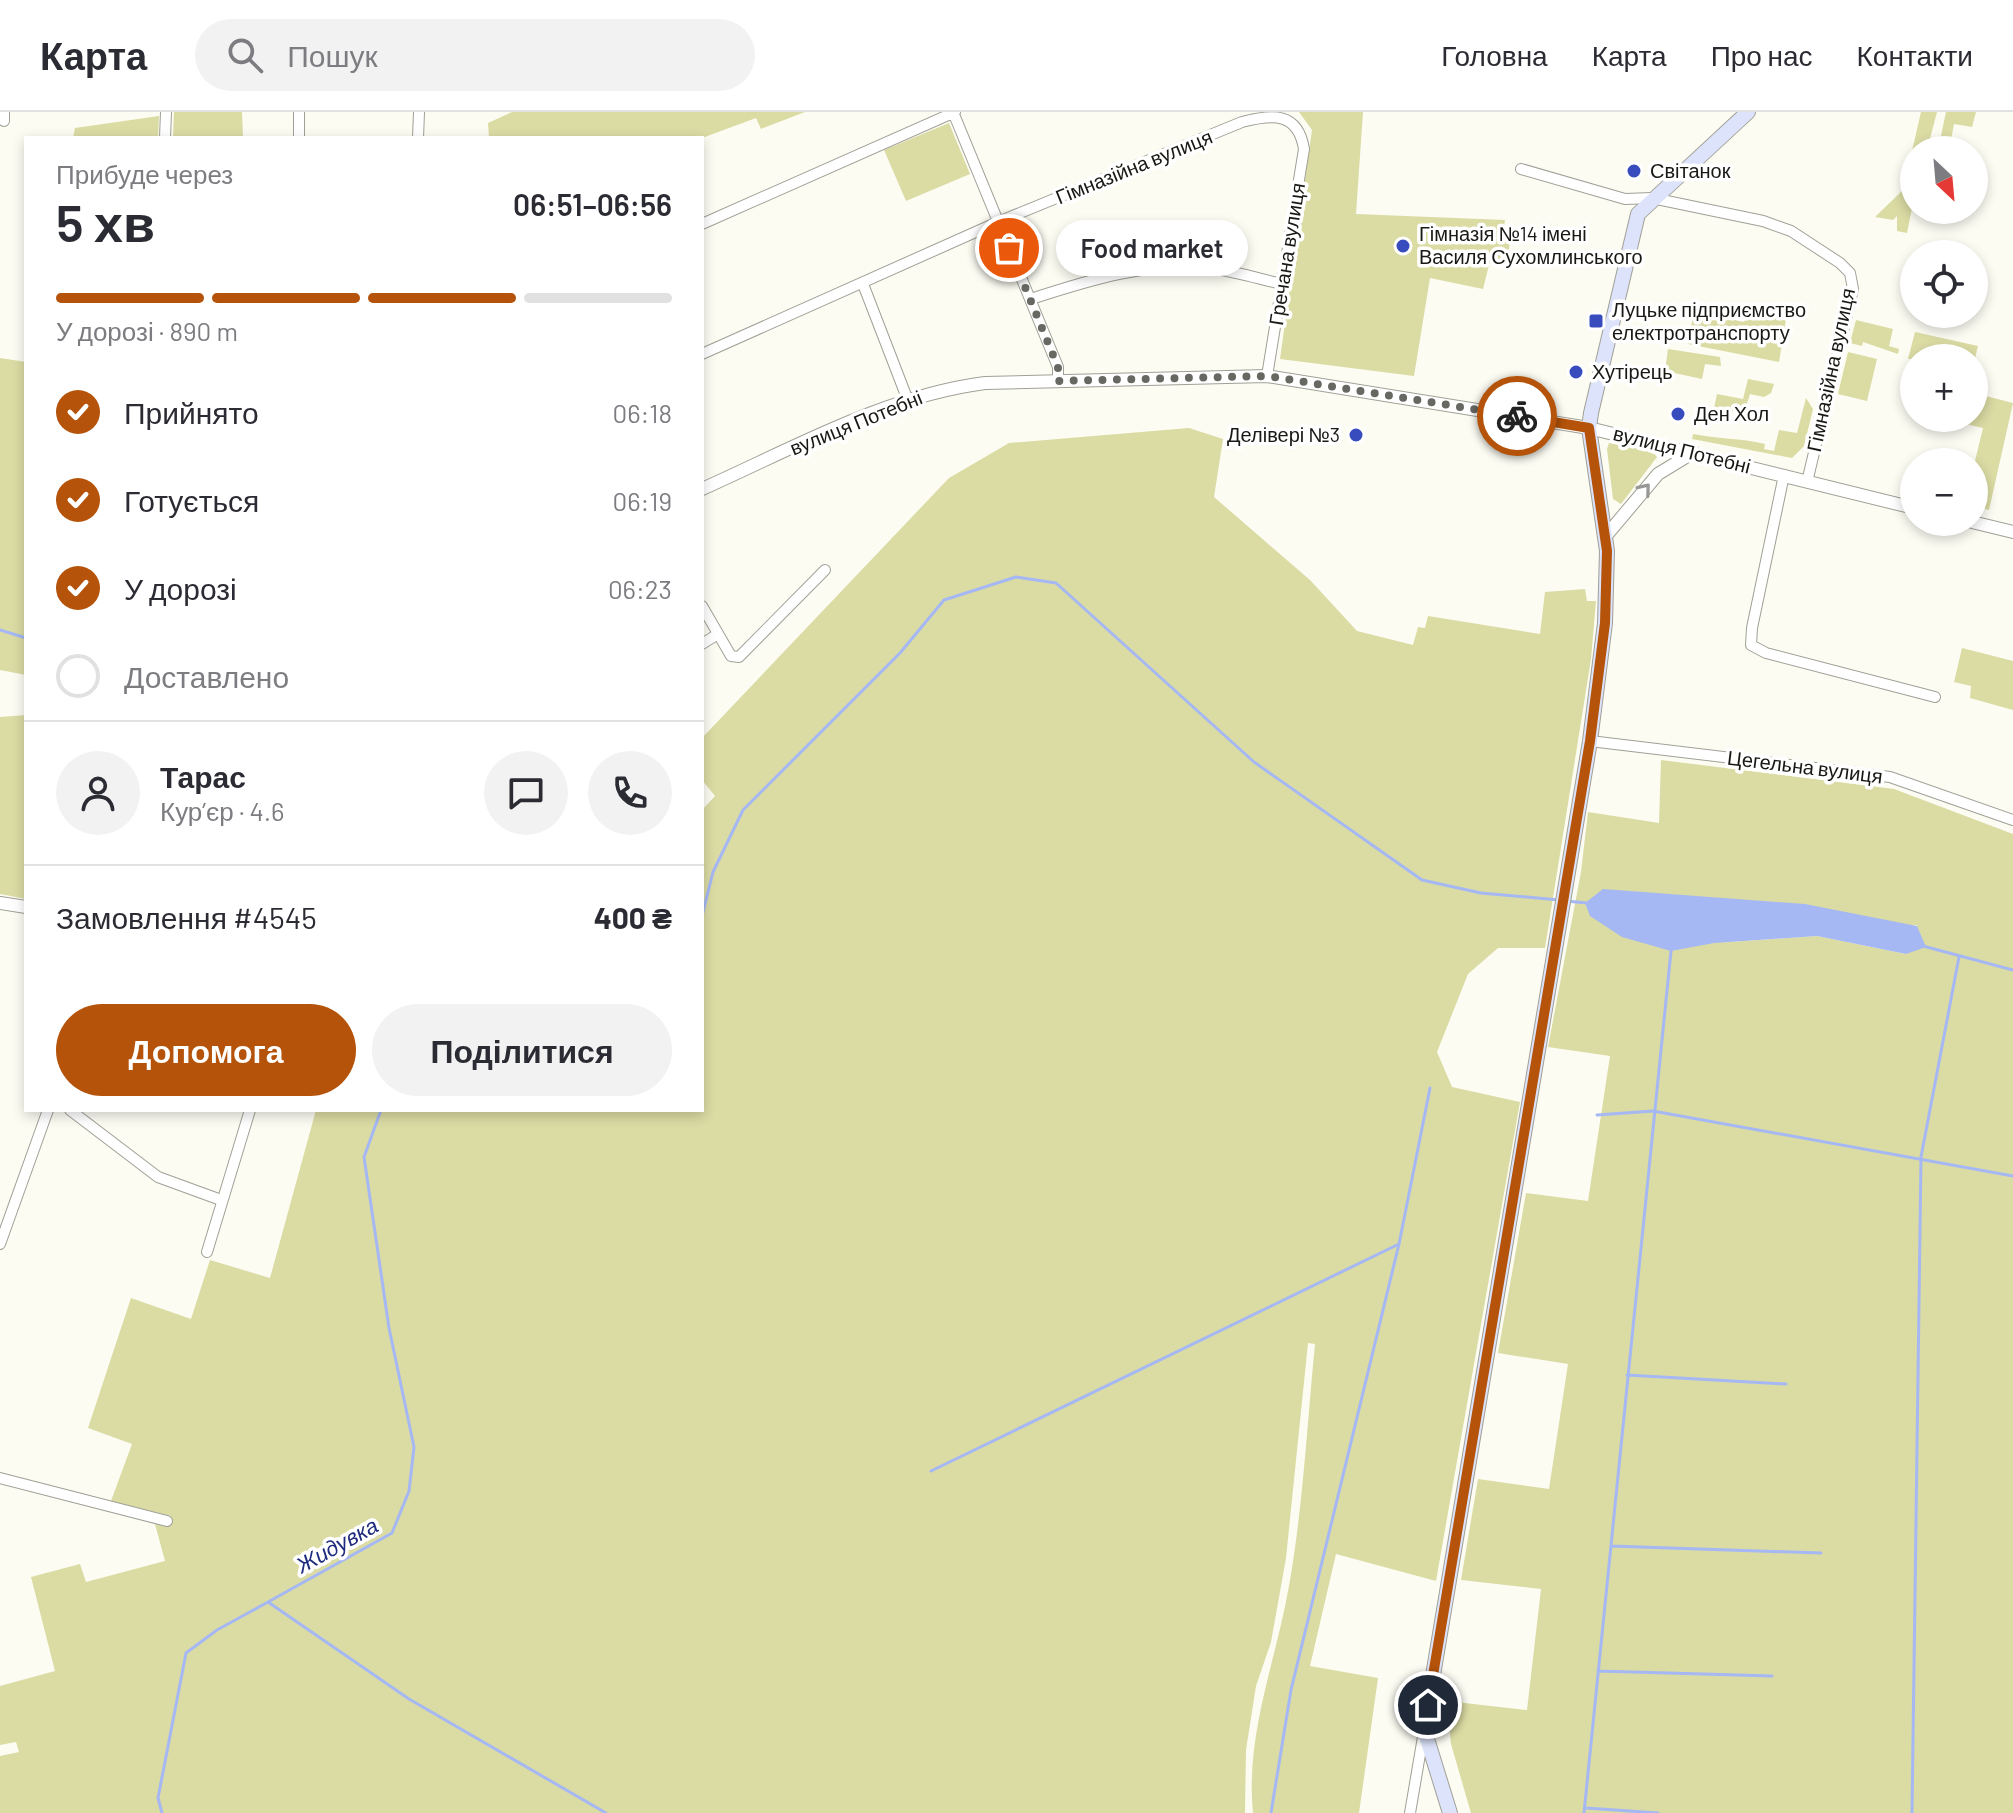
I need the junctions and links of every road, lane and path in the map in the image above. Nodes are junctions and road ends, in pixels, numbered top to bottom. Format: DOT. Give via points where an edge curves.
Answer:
graph roads {
  1 [pos="166,112"];
  2 [pos="299,112"];
  3 [pos="419,112"];
  4 [pos="953,112"];
  5 [pos="1739,115"];
  6 [pos="1302,132"];
  7 [pos="165,136"];
  8 [pos="299,136"];
  9 [pos="418,136"];
  10 [pos="1521,169"];
  11 [pos="1652,198"];
  12 [pos="998,222"];
  13 [pos="704,223"];
  14 [pos="863,284"];
  15 [pos="1282,284"];
  16 [pos="1031,299"];
  17 [pos="704,353"];
  18 [pos="1267,376"];
  19 [pos="1058,381"];
  20 [pos="907,398"];
  21 [pos="1589,428"];
  22 [pos="1694,452"];
  23 [pos="1784,475"];
  24 [pos="1807,482"];
  25 [pos="704,488"];
  26 [pos="1900,505"];
  27 [pos="1988,526"];
  28 [pos="2013,532"];
  29 [pos="1605,537"];
  30 [pos="825,570"];
  31 [pos="704,610"];
  32 [pos="718,634"];
  33 [pos="704,643"];
  34 [pos="1935,697"];
  35 [pos="1590,741"];
  36 [pos="2013,820"];
  37 [pos="0,903"];
  38 [pos="24,907"];
  39 [pos="47,1112"];
  40 [pos="73,1112"];
  41 [pos="249,1112"];
  42 [pos="221,1200"];
  43 [pos="0,1244"];
  44 [pos="207,1252"];
  45 [pos="0,1478"];
  46 [pos="167,1521"];
  47 [pos="1424,1729"];
  48 [pos="1410,1813"];
  49 [pos="1450,1813"];
  1 -- 7 [label="street"];
  2 -- 8 [label="street"];
  3 -- 9 [label="street"];
  4 -- 12 [label="street"];
  4 -- 13 [label="street"];
  5 -- 11 [label="main road"];
  6 -- 12 [label="street, Гімназійна вулиця" via="1283,118 1242,122"];
  6 -- 15 [label="street, Гречана вулиця" via="1304,149"];
  10 -- 11 [label="street, Гімназійна вулиця" via="1625,199"];
  11 -- 21 [label="main road" via="1634,224"];
  11 -- 24 [label="street, Гімназійна вулиця" via="1791,231 1850,273 1853,289"];
  12 -- 14 [label="street, Гімназійна вулиця"];
  12 -- 16 [label="street"];
  14 -- 17 [label="street, Гімназійна вулиця"];
  14 -- 20 [label="street"];
  15 -- 16 [label="street" via="1213,269 1160,268"];
  15 -- 18 [label="street, Гречана вулиця"];
  16 -- 19 [label="street" via="1058,367"];
  18 -- 19 [label="street, вулиця Потебні"];
  18 -- 21 [label="street, вулиця Потебні"];
  19 -- 20 [label="street, вулиця Потебні" via="985,383"];
  20 -- 25 [label="street, вулиця Потебні"];
  21 -- 22 [label="street, вулиця Потебні"];
  21 -- 29 [label="main road"];
  22 -- 23 [label="street, вулиця Потебні"];
  29 -- 22 [label="street, one-way" via="1658,474"];
  23 -- 24 [label="street, вулиця Потебні"];
  23 -- 34 [label="street" via="1751,645"];
  24 -- 26 [label="street, вулиця Потебні"];
  27 -- 28 [label="street"];
  29 -- 35 [label="main road" via="1605,623"];
  30 -- 32 [label="street" via="739,657 731,656"];
  31 -- 32 [label="street"];
  32 -- 33 [label="street"];
  35 -- 36 [label="street, Цегельна вулиця" via="1890,777"];
  35 -- 47 [label="main road"];
  37 -- 38 [label="street"];
  39 -- 43 [label="street"];
  40 -- 42 [label="street" via="158,1177"];
  41 -- 42 [label="street"];
  42 -- 44 [label="street"];
  45 -- 46 [label="street"];
  47 -- 48 [label="street"];
  47 -- 49 [label="main road"];
}
